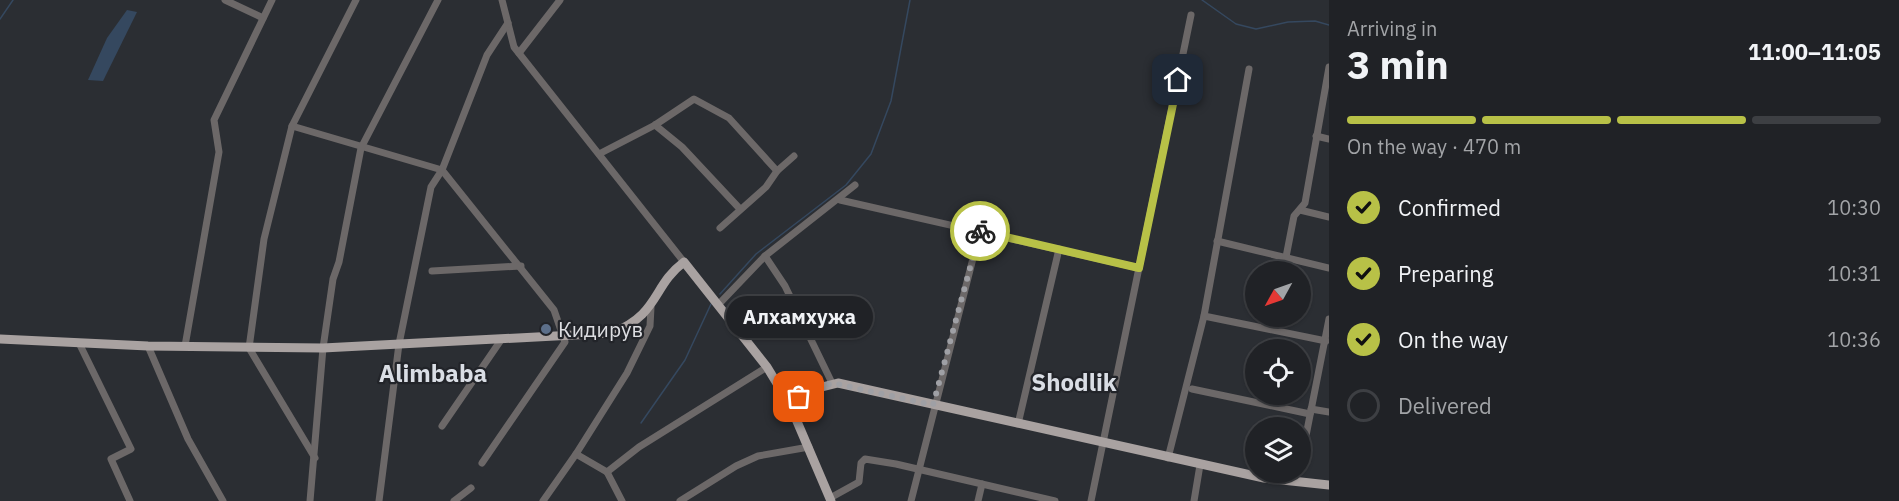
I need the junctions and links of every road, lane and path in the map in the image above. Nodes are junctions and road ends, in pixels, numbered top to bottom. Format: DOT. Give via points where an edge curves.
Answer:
graph roads {
  1 [pos="225,0"];
  2 [pos="272,0"];
  3 [pos="356,0"];
  4 [pos="438,0"];
  5 [pos="502,0"];
  6 [pos="560,0"];
  7 [pos="1191,15"];
  8 [pos="262,18"];
  9 [pos="508,23"];
  10 [pos="519,53"];
  11 [pos="1329,67"];
  12 [pos="1249,69"];
  13 [pos="655,125"];
  14 [pos="292,126"];
  15 [pos="1316,136"];
  16 [pos="1329,139"];
  17 [pos="361,148"];
  18 [pos="599,153"];
  19 [pos="794,156"];
  20 [pos="442,170"];
  21 [pos="777,171"];
  22 [pos="855,185"];
  23 [pos="840,200"];
  24 [pos="740,209"];
  25 [pos="1300,210"];
  26 [pos="1329,217"];
  27 [pos="720,228"];
  28 [pos="980,231"];
  29 [pos="1217,240"];
  30 [pos="1059,249"];
  31 [pos="765,256"];
  32 [pos="1286,257"];
  33 [pos="684,262"];
  34 [pos="520,266"];
  35 [pos="1139,268"];
  36 [pos="1329,268"];
  37 [pos="432,271"];
  38 [pos="718,305"];
  39 [pos="651,307"];
  40 [pos="1204,316"];
  41 [pos="1329,319"];
  42 [pos="565,336"];
  43 [pos="0,339"];
  44 [pos="501,339"];
  45 [pos="1327,341"];
  46 [pos="79,343"];
  47 [pos="399,344"];
  48 [pos="148,346"];
  49 [pos="185,346"];
  50 [pos="249,348"];
  51 [pos="323,348"];
  52 [pos="767,367"];
  53 [pos="832,383"];
  54 [pos="1192,389"];
  55 [pos="790,405"];
  56 [pos="933,405"];
  57 [pos="1311,412"];
  58 [pos="1329,412"];
  59 [pos="1310,417"];
  60 [pos="1018,424"];
  61 [pos="442,426"];
  62 [pos="1103,444"];
  63 [pos="809,447"];
  64 [pos="576,454"];
  65 [pos="315,458"];
  66 [pos="1168,458"];
  67 [pos="482,463"];
  68 [pos="1200,465"];
  69 [pos="918,471"];
  70 [pos="1245,471"];
  71 [pos="607,472"];
  72 [pos="1311,480"];
  73 [pos="982,484"];
  74 [pos="1329,485"];
  75 [pos="471,488"];
  76 [pos="381,492"];
  77 [pos="831,499"];
  78 [pos="130,501"];
  79 [pos="223,501"];
  80 [pos="310,501"];
  81 [pos="379,501"];
  82 [pos="388,501"];
  83 [pos="454,501"];
  84 [pos="543,501"];
  85 [pos="622,501"];
  86 [pos="680,501"];
  87 [pos="911,501"];
  88 [pos="978,501"];
  89 [pos="1053,501"];
  90 [pos="1091,501"];
  91 [pos="1194,501"];
  1 -- 8 [label="street"];
  2 -- 8 [label="street"];
  3 -- 14 [label="street"];
  4 -- 17 [label="street"];
  5 -- 9 [label="street"];
  6 -- 10 [label="street"];
  7 -- 35 [label="street"];
  8 -- 49 [label="street" via="214,120 219,152"];
  9 -- 10 [label="street"];
  9 -- 20 [label="street" via="487,55"];
  10 -- 18 [label="street"];
  11 -- 15 [label="street"];
  12 -- 29 [label="street"];
  13 -- 18 [label="street"];
  13 -- 21 [label="street" via="694,99 729,118"];
  13 -- 24 [label="street" via="682,147"];
  14 -- 17 [label="street"];
  14 -- 50 [label="street" via="264,239"];
  15 -- 16 [label="street"];
  15 -- 25 [label="street" via="1305,203"];
  17 -- 20 [label="street"];
  17 -- 51 [label="street" via="333,279"];
  18 -- 33 [label="street"];
  19 -- 21 [label="street"];
  20 -- 34 [label="street"];
  20 -- 47 [label="street" via="430,188"];
  21 -- 24 [label="street" via="766,187"];
  22 -- 23 [label="street"];
  23 -- 28 [label="street"];
  23 -- 31 [label="street"];
  24 -- 27 [label="street"];
  25 -- 26 [label="street"];
  25 -- 32 [label="street" via="1293,216"];
  28 -- 30 [label="street"];
  28 -- 56 [label="street"];
  29 -- 32 [label="street"];
  29 -- 40 [label="street"];
  30 -- 35 [label="street"];
  30 -- 60 [label="street"];
  31 -- 38 [label="street"];
  31 -- 53 [label="street" via="785,286"];
  32 -- 36 [label="street"];
  33 -- 38 [label="main road"];
  33 -- 39 [label="main road"];
  34 -- 37 [label="street"];
  34 -- 42 [label="street" via="554,310"];
  35 -- 62 [label="street"];
  38 -- 52 [label="main road"];
  39 -- 42 [label="main road" via="632,324 612,333"];
  39 -- 64 [label="street" via="650,326 627,373"];
  40 -- 45 [label="street"];
  40 -- 66 [label="street"];
  41 -- 45 [label="street"];
  42 -- 44 [label="main road"];
  42 -- 67 [label="street" via="565,342"];
  43 -- 46 [label="main road"];
  44 -- 47 [label="main road"];
  44 -- 61 [label="street"];
  45 -- 57 [label="street"];
  46 -- 48 [label="main road"];
  46 -- 78 [label="street" via="131,449 111,459"];
  47 -- 51 [label="main road"];
  47 -- 76 [label="street"];
  48 -- 49 [label="main road"];
  48 -- 79 [label="street" via="188,440"];
  49 -- 50 [label="main road"];
  50 -- 51 [label="main road"];
  50 -- 65 [label="street"];
  51 -- 65 [label="street"];
  52 -- 55 [label="main road"];
  52 -- 71 [label="street" via="639,447"];
  53 -- 55 [label="main road"];
  53 -- 56 [label="main road"];
  54 -- 57 [label="street"];
  55 -- 63 [label="main road"];
  56 -- 60 [label="main road"];
  56 -- 69 [label="street"];
  57 -- 58 [label="street"];
  57 -- 59 [label="street"];
  60 -- 62 [label="main road"];
  62 -- 66 [label="main road"];
  62 -- 90 [label="street"];
  63 -- 77 [label="main road"];
  63 -- 86 [label="street" via="758,456"];
  64 -- 71 [label="street"];
  64 -- 84 [label="street"];
  65 -- 80 [label="street"];
  66 -- 68 [label="main road"];
  68 -- 70 [label="main road"];
  68 -- 91 [label="street"];
  69 -- 73 [label="street"];
  69 -- 77 [label="street" via="865,459 859,482"];
  69 -- 87 [label="street"];
  71 -- 85 [label="street"];
  72 -- 74 [label="main road"];
  73 -- 88 [label="street"];
  73 -- 89 [label="street"];
  75 -- 83 [label="street"];
  76 -- 81 [label="street"];
  76 -- 82 [label="street"];
}
